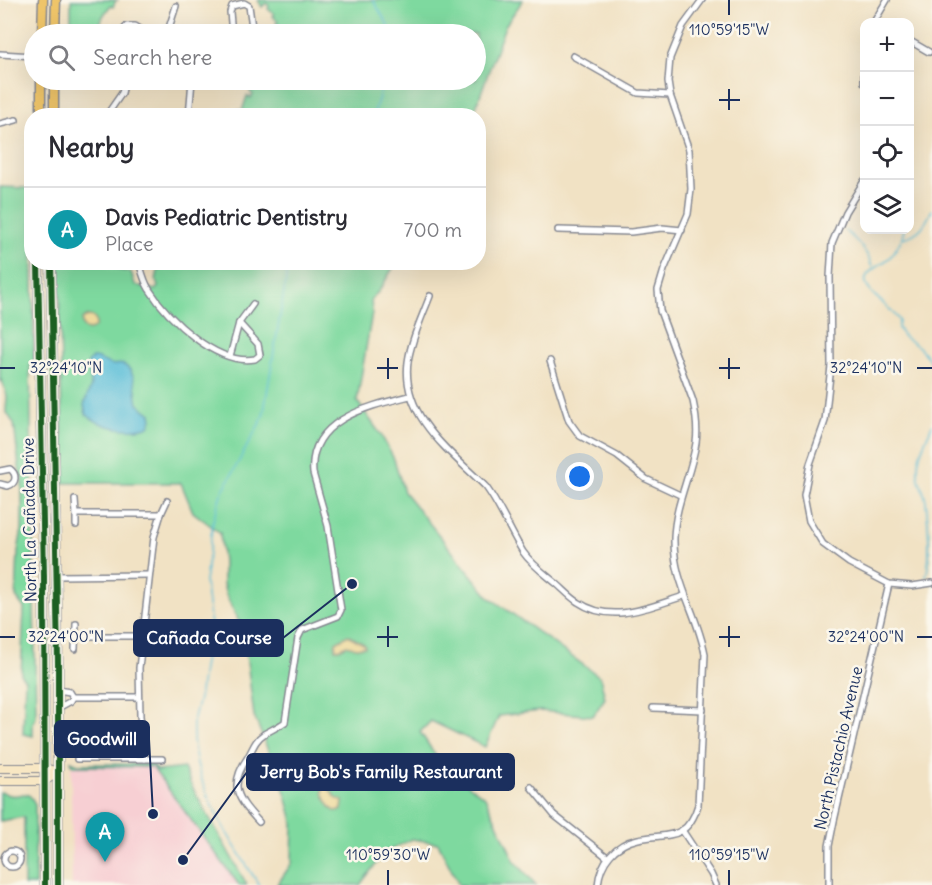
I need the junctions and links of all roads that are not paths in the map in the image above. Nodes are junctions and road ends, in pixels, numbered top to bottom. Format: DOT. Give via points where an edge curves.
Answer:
graph roads {
  1 [pos="43,0"];
  2 [pos="56,0"];
  3 [pos="702,0"];
  4 [pos="887,0"];
  5 [pos="176,6"];
  6 [pos="877,18"];
  7 [pos="42,24"];
  8 [pos="55,24"];
  9 [pos="170,24"];
  10 [pos="232,24"];
  11 [pos="252,24"];
  12 [pos="914,44"];
  13 [pos="929,52"];
  14 [pos="0,54"];
  15 [pos="24,54"];
  16 [pos="573,56"];
  17 [pos="41,90"];
  18 [pos="54,90"];
  19 [pos="123,90"];
  20 [pos="191,90"];
  21 [pos="670,95"];
  22 [pos="41,108"];
  23 [pos="54,108"];
  24 [pos="112,108"];
  25 [pos="190,108"];
  26 [pos="16,120"];
  27 [pos="0,124"];
  28 [pos="860,188"];
  29 [pos="558,230"];
  30 [pos="682,230"];
  31 [pos="38,270"];
  32 [pos="51,270"];
  33 [pos="141,270"];
  34 [pos="430,296"];
  35 [pos="252,304"];
  36 [pos="239,323"];
  37 [pos="230,356"];
  38 [pos="550,361"];
  39 [pos="410,396"];
  40 [pos="42,461"];
  41 [pos="55,461"];
  42 [pos="0,471"];
  43 [pos="1,487"];
  44 [pos="680,495"];
  45 [pos="75,500"];
  46 [pos="167,501"];
  47 [pos="76,514"];
  48 [pos="161,514"];
  49 [pos="76,525"];
  50 [pos="149,575"];
  51 [pos="57,576"];
  52 [pos="932,583"];
  53 [pos="890,584"];
  54 [pos="684,596"];
  55 [pos="76,624"];
  56 [pos="75,636"];
  57 [pos="143,636"];
  58 [pos="75,649"];
  59 [pos="58,690"];
  60 [pos="139,697"];
  61 [pos="73,698"];
  62 [pos="58,708"];
  63 [pos="653,708"];
  64 [pos="703,710"];
  65 [pos="77,759"];
  66 [pos="145,759"];
  67 [pos="162,759"];
  68 [pos="0,768"];
  69 [pos="45,768"];
  70 [pos="58,772"];
  71 [pos="0,781"];
  72 [pos="45,781"];
  73 [pos="531,787"];
  74 [pos="259,822"];
  75 [pos="682,830"];
  76 [pos="607,857"];
  77 [pos="45,885"];
  78 [pos="58,885"];
  79 [pos="598,885"];
  80 [pos="716,885"];
  81 [pos="829,885"];
  1 -- 7 [label="main road"];
  2 -- 8 [label="main road"];
  3 -- 21 [label="street" via="674,44 668,70"];
  4 -- 6 [label="street"];
  5 -- 9 [label="street"];
  10 -- 11 [label="street" via="232,6 244,3 249,6"];
  12 -- 13 [label="street"];
  14 -- 15 [label="street"];
  16 -- 21 [label="street" via="638,93"];
  17 -- 22 [label="main road"];
  18 -- 23 [label="main road"];
  19 -- 24 [label="street"];
  20 -- 25 [label="street"];
  21 -- 30 [label="street" via="684,132 692,175 691,200"];
  26 -- 27 [label="street"];
  28 -- 53 [label="street" via="832,243 831,366 825,421 804,495 809,521 823,544"];
  29 -- 30 [label="street"];
  30 -- 44 [label="street" via="658,290 660,311 696,414 697,441"];
  31 -- 40 [label="main road, North La Cañada Drive"];
  32 -- 41 [label="main road, North La Cañada Drive"];
  33 -- 37 [label="street" via="159,304 192,337"];
  34 -- 39 [label="street" via="408,359"];
  35 -- 36 [label="street"];
  36 -- 37 [label="street"];
  36 -- 37 [label="street" via="258,344 260,355 250,360"];
  38 -- 44 [label="street" via="573,429 646,479"];
  39 -- 54 [label="street" via="421,419 486,487 524,553 578,602 617,614"];
  39 -- 74 [label="street" via="370,406 333,424 316,446 314,482 328,526 341,610 338,616 302,630 285,722 255,742 238,770 238,792"];
  40 -- 41 [label="main road"];
  40 -- 69 [label="main road, North La Cañada Drive"];
  41 -- 51 [label="main road, North La Cañada Drive"];
  42 -- 43 [label="street" via="10,469 15,475 11,485"];
  44 -- 54 [label="street" via="674,551"];
  45 -- 47 [label="street"];
  46 -- 48 [label="street"];
  47 -- 48 [label="street"];
  47 -- 49 [label="street"];
  48 -- 50 [label="street"];
  50 -- 51 [label="street"];
  50 -- 57 [label="street"];
  51 -- 59 [label="main road, North La Cañada Drive"];
  52 -- 53 [label="street"];
  53 -- 81 [label="street, North Pistachio Avenue" via="834,822"];
  54 -- 64 [label="street" via="705,654"];
  55 -- 56 [label="street"];
  56 -- 57 [label="street"];
  56 -- 58 [label="street"];
  57 -- 60 [label="street"];
  59 -- 61 [label="street" via="70,692"];
  59 -- 62 [label="main road, North La Cañada Drive"];
  60 -- 61 [label="street"];
  60 -- 66 [label="street"];
  61 -- 62 [label="street"];
  62 -- 70 [label="main road, North La Cañada Drive"];
  63 -- 64 [label="street"];
  64 -- 75 [label="street" via="698,805"];
  65 -- 66 [label="street"];
  66 -- 67 [label="street"];
  68 -- 69 [label="street"];
  69 -- 70 [label="street"];
  69 -- 72 [label="main road, North La Cañada Drive"];
  70 -- 72 [label="street"];
  70 -- 78 [label="main road, North La Cañada Drive"];
  71 -- 72 [label="street"];
  72 -- 77 [label="main road, North La Cañada Drive"];
  73 -- 76 [label="street" via="554,815"];
  75 -- 76 [label="street" via="664,837 627,842"];
  75 -- 80 [label="street"];
  76 -- 79 [label="street"];
}
